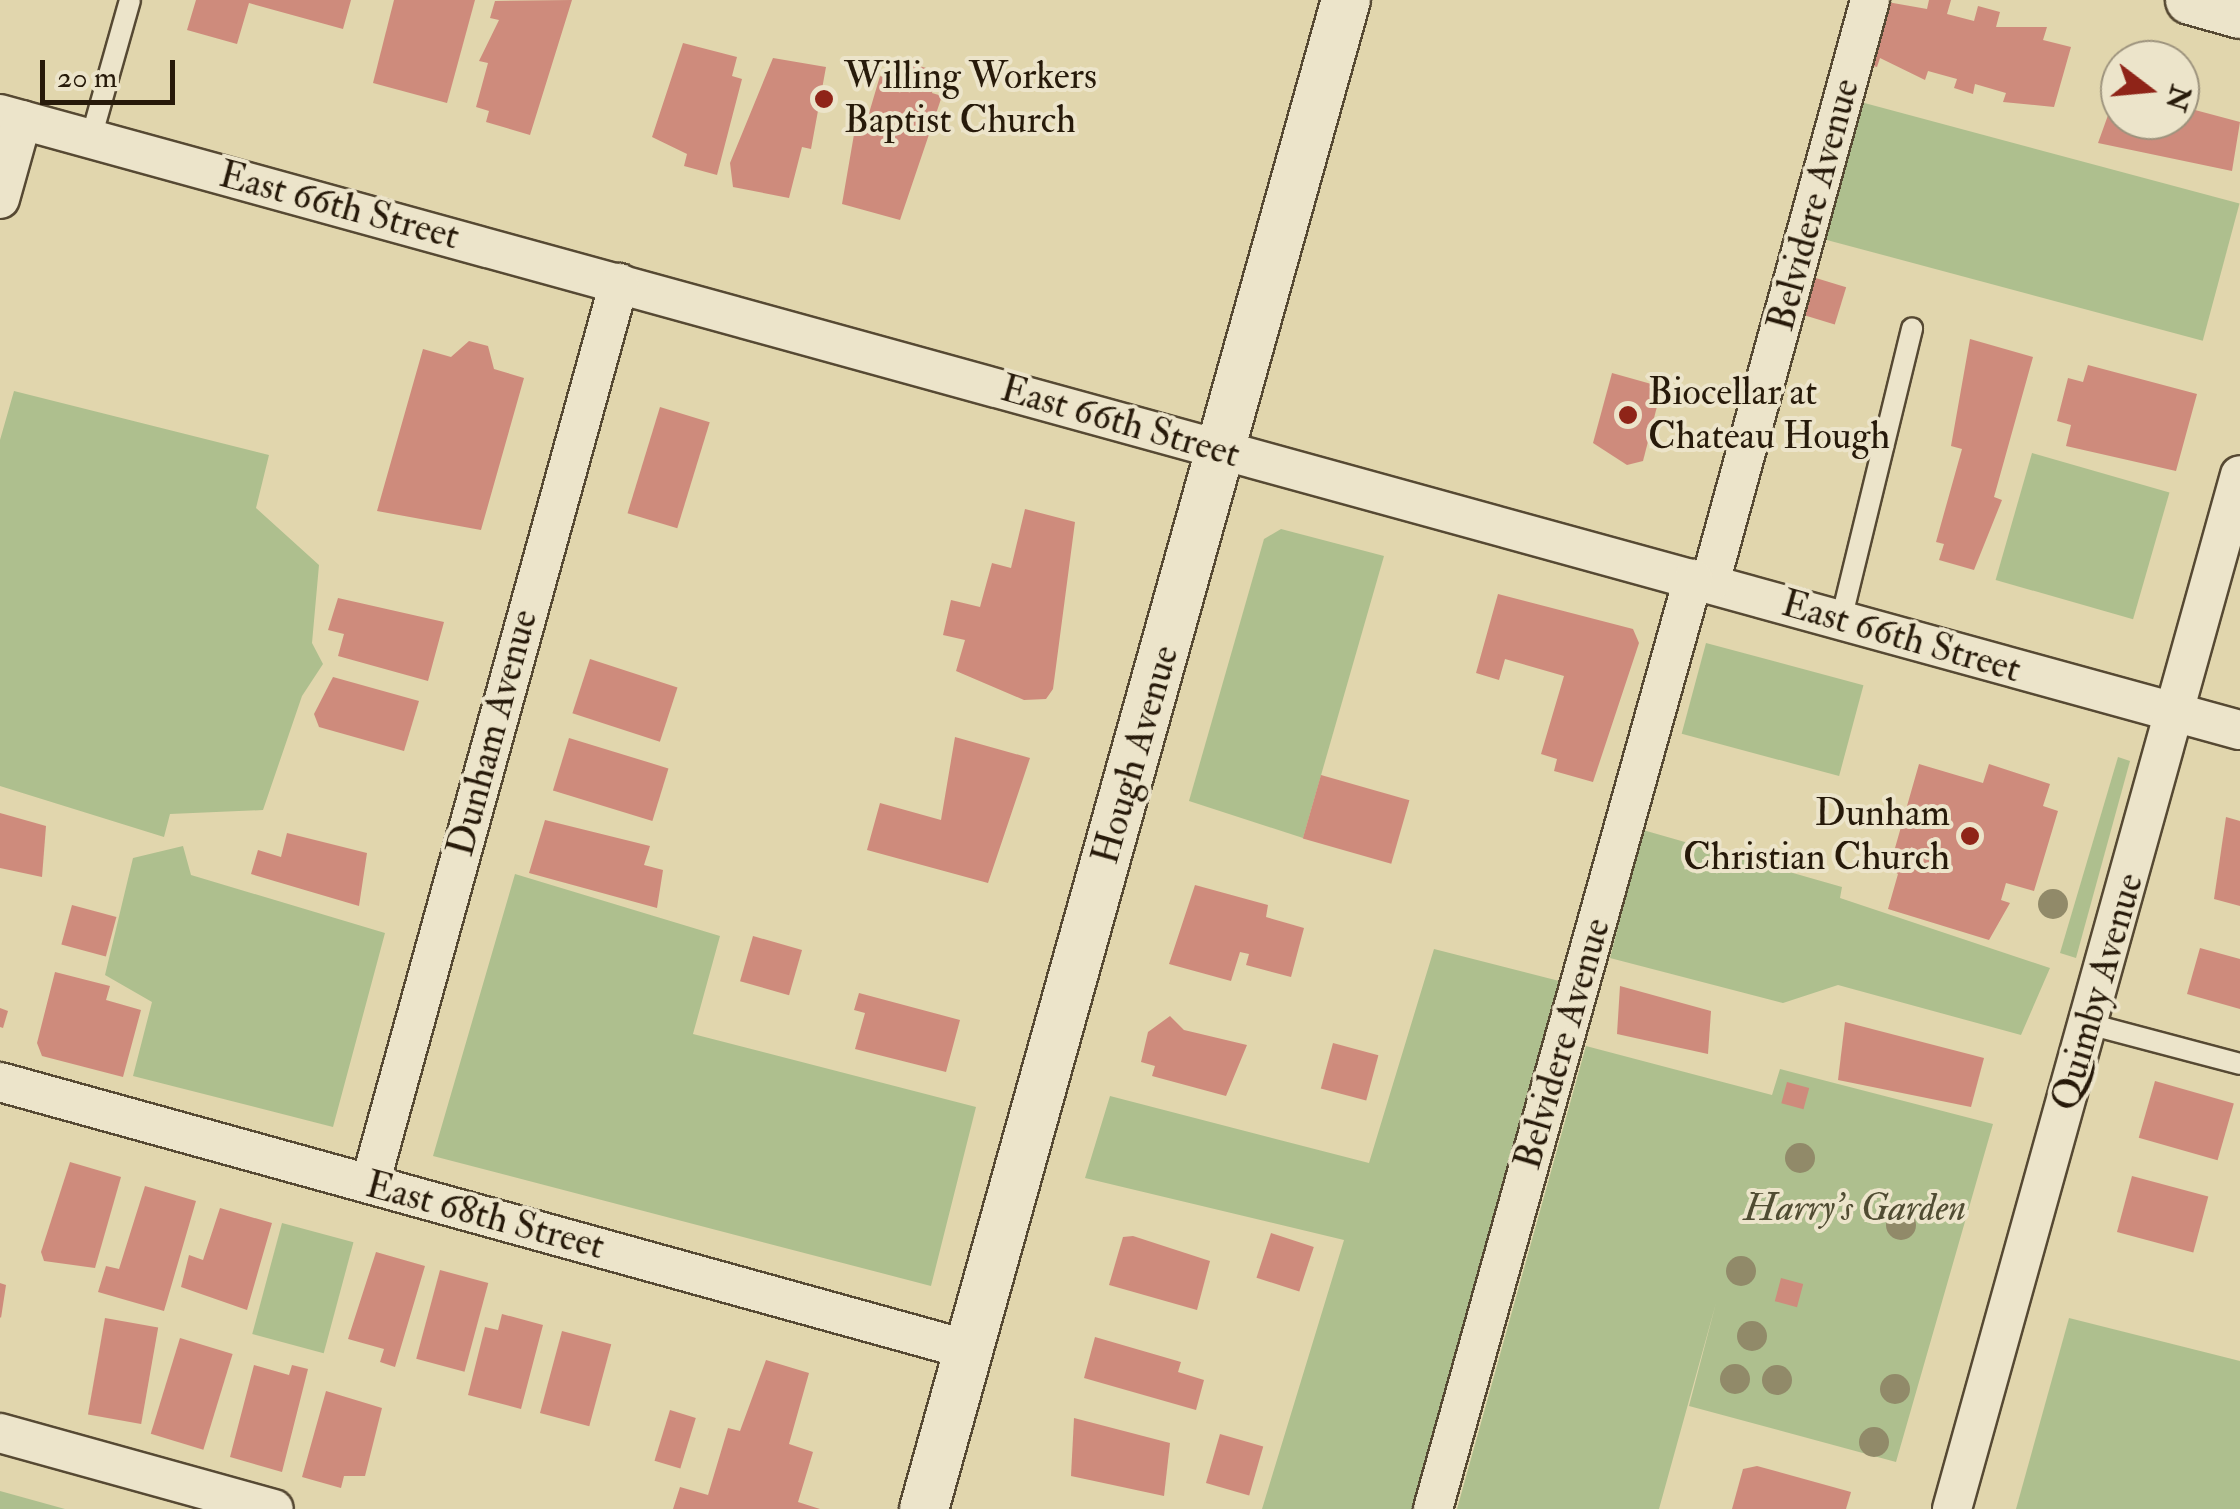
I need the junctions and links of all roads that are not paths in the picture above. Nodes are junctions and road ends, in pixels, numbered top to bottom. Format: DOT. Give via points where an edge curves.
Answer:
graph roads {
  1 [pos="130,0"];
  2 [pos="1346,0"];
  3 [pos="1870,0"];
  4 [pos="2190,0"];
  5 [pos="2240,14"];
  6 [pos="11,117"];
  7 [pos="90,138"];
  8 [pos="0,199"];
  9 [pos="619,283"];
  10 [pos="1912,329"];
  11 [pos="1224,452"];
  12 [pos="2240,475"];
  13 [pos="1701,581"];
  14 [pos="1841,620"];
  15 [pos="2178,714"];
  16 [pos="2240,730"];
  17 [pos="2090,1024"];
  18 [pos="2240,1064"];
  19 [pos="0,1082"];
  20 [pos="370,1184"];
  21 [pos="969,1350"];
  22 [pos="0,1433"];
  23 [pos="274,1509"];
  24 [pos="924,1509"];
  25 [pos="1433,1509"];
  26 [pos="1952,1509"];
  1 -- 7 [label="lane"];
  2 -- 11 [label="street, Hough Avenue"];
  3 -- 13 [label="street, Belvidere Avenue"];
  4 -- 5 [label="street"];
  6 -- 7 [label="street, East 66th Street"];
  6 -- 8 [label="street"];
  7 -- 9 [label="street, East 66th Street"];
  9 -- 11 [label="street, East 66th Street"];
  9 -- 20 [label="street, Dunham Avenue"];
  10 -- 14 [label="lane"];
  11 -- 13 [label="street, East 66th Street"];
  11 -- 21 [label="street, Hough Avenue"];
  12 -- 15 [label="street, Quimby Avenue"];
  13 -- 14 [label="street, East 66th Street"];
  13 -- 25 [label="street, Belvidere Avenue"];
  14 -- 15 [label="street, East 66th Street"];
  15 -- 16 [label="street, East 66th Street"];
  15 -- 17 [label="street, Quimby Avenue"];
  17 -- 18 [label="lane"];
  17 -- 26 [label="street, Quimby Avenue"];
  19 -- 20 [label="street, East 68th Street"];
  20 -- 21 [label="street, East 68th Street"];
  21 -- 24 [label="street, Hough Avenue"];
  22 -- 23 [label="street"];
}
